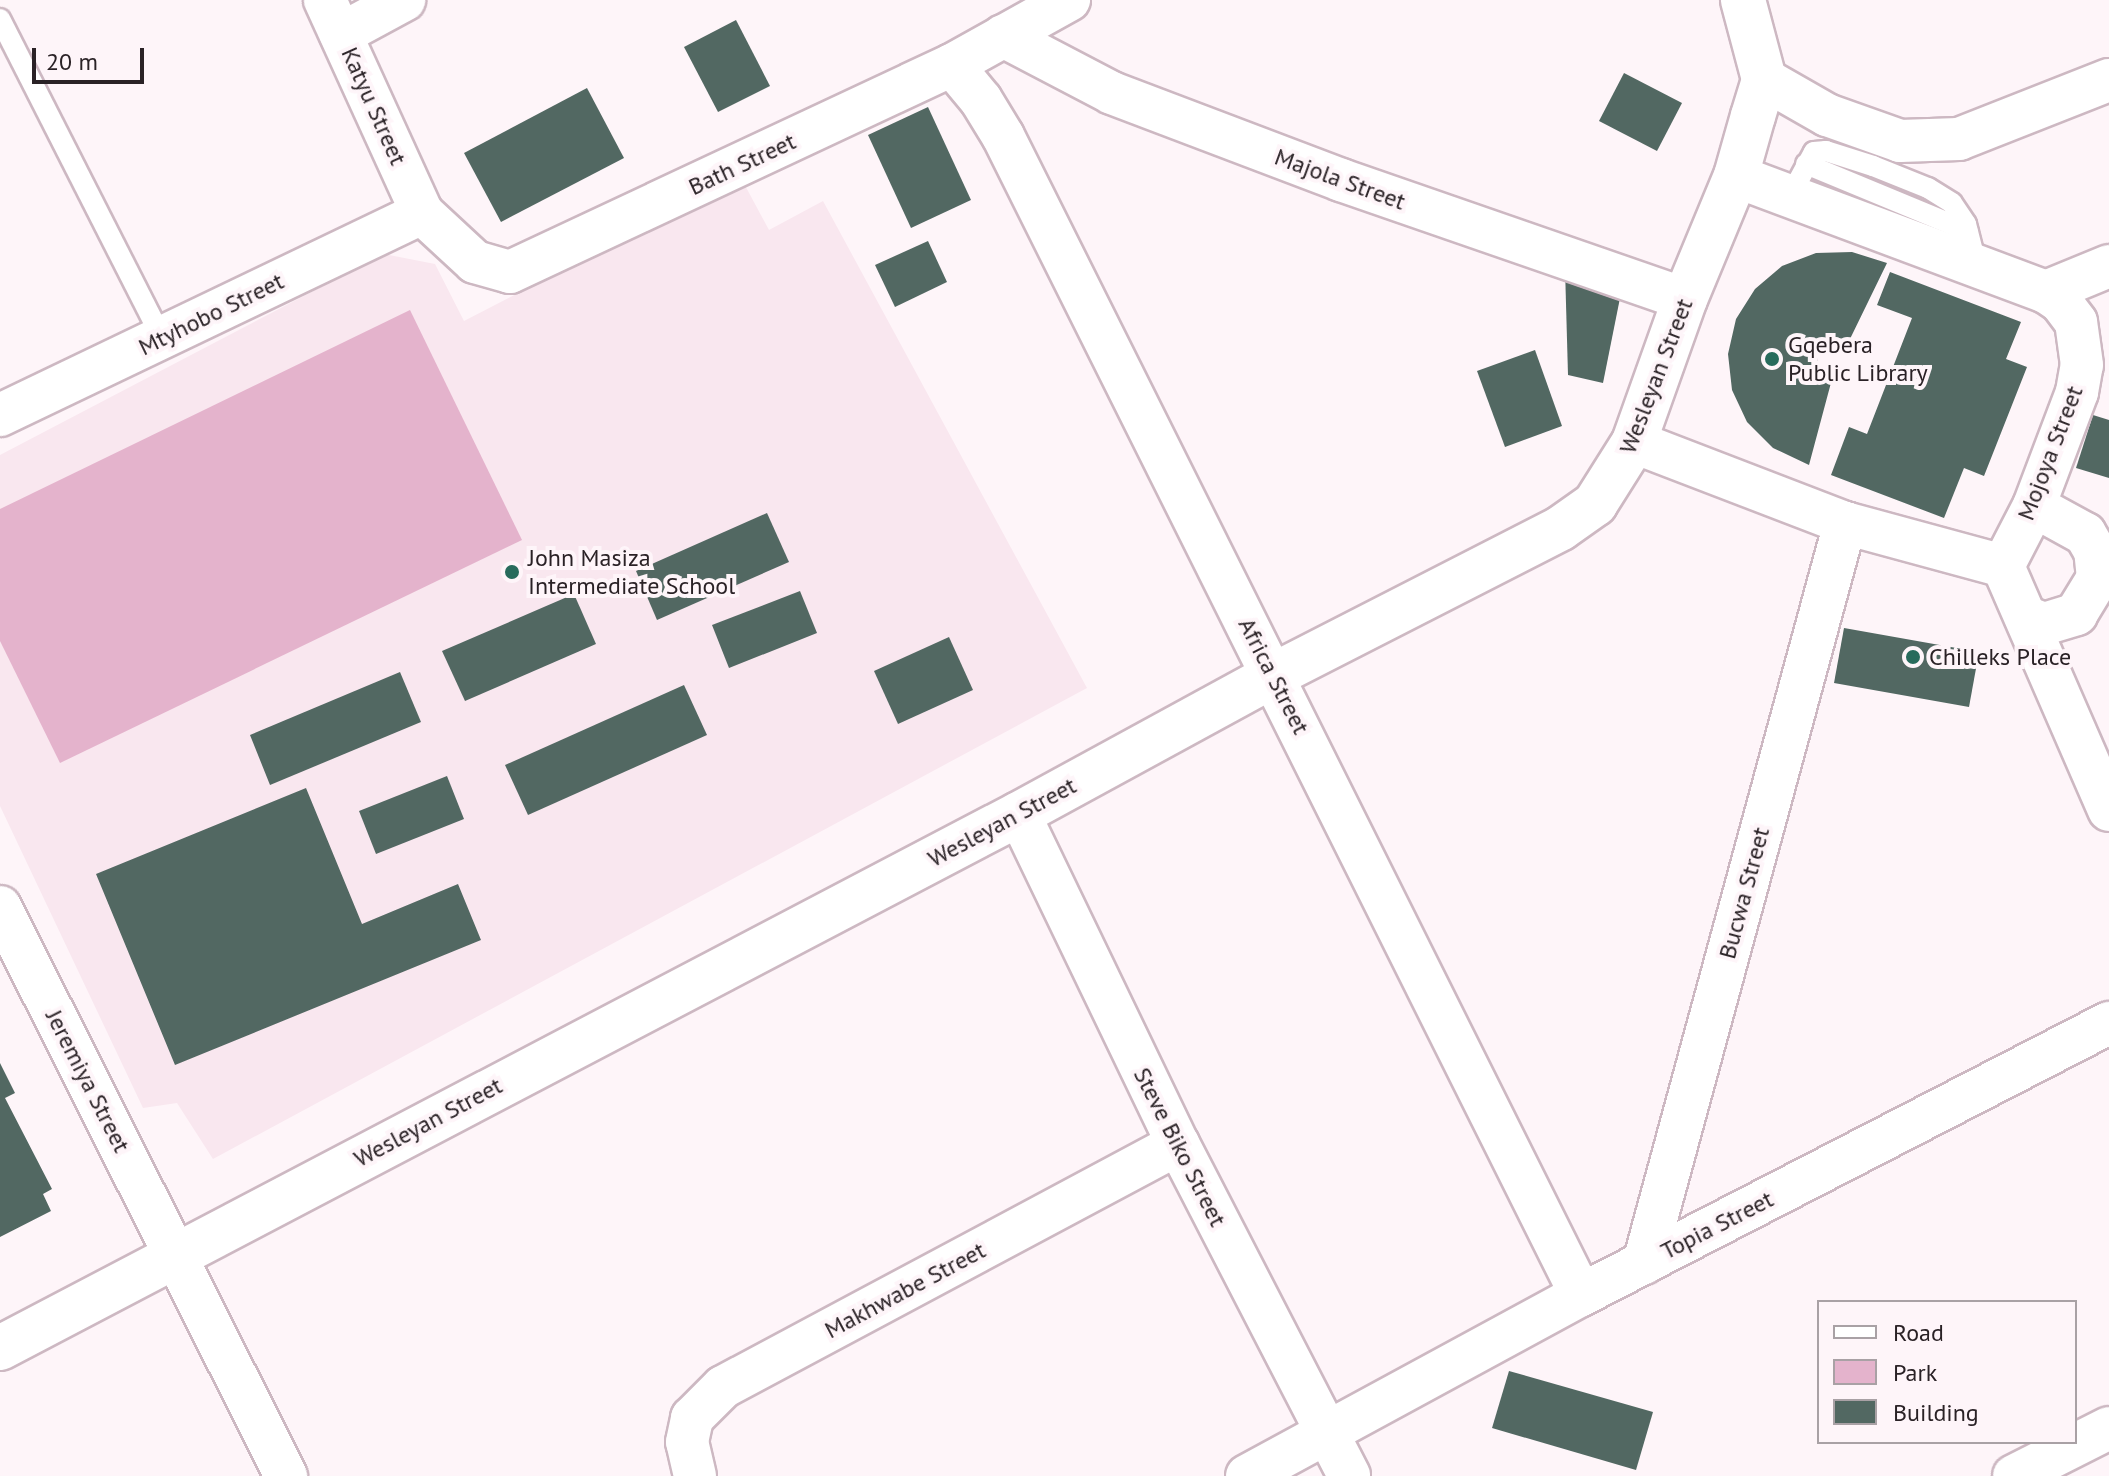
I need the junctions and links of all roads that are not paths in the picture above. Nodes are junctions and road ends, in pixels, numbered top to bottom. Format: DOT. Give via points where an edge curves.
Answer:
graph roads {
  1 [pos="404,0"];
  2 [pos="1069,0"];
  3 [pos="1743,0"];
  4 [pos="333,17"];
  5 [pos="0,19"];
  6 [pos="1003,36"];
  7 [pos="952,65"];
  8 [pos="1764,79"];
  9 [pos="2109,80"];
  10 [pos="1736,176"];
  11 [pos="1798,180"];
  12 [pos="422,213"];
  13 [pos="1973,250"];
  14 [pos="2109,266"];
  15 [pos="2046,292"];
  16 [pos="1685,299"];
  17 [pos="162,339"];
  18 [pos="2093,398"];
  19 [pos="0,415"];
  20 [pos="1634,442"];
  21 [pos="2034,506"];
  22 [pos="1845,523"];
  23 [pos="2003,566"];
  24 [pos="2104,588"];
  25 [pos="2026,617"];
  26 [pos="1274,675"];
  27 [pos="2109,810"];
  28 [pos="1019,814"];
  29 [pos="0,907"];
  30 [pos="2109,1023"];
  31 [pos="1178,1144"];
  32 [pos="175,1254"];
  33 [pos="1644,1263"];
  34 [pos="1581,1295"];
  35 [pos="0,1348"];
  36 [pos="2109,1428"];
  37 [pos="1328,1434"];
  38 [pos="286,1476"];
  39 [pos="695,1476"];
  40 [pos="1247,1476"];
  41 [pos="1349,1476"];
  42 [pos="2014,1476"];
  1 -- 4 [label="street"];
  2 -- 6 [label="street, Bath Street"];
  3 -- 8 [label="street"];
  4 -- 12 [label="street, Katyu Street"];
  5 -- 17 [label="lane"];
  6 -- 7 [label="street, Bath Street"];
  6 -- 16 [label="street, Majola Street" via="1112,93 1341,180"];
  7 -- 12 [label="street, Bath Street" via="510,272 475,262"];
  7 -- 26 [label="street, Africa Street" via="1003,136"];
  8 -- 9 [label="street" via="1827,115 1900,141 1959,139"];
  8 -- 10 [label="street, Wesleyan Street"];
  10 -- 11 [label="street, Mojoya Street"];
  10 -- 16 [label="street, Wesleyan Street"];
  11 -- 13 [label="street, Mojoya Street"];
  11 -- 13 [label="lane" via="1814,152 1826,151 1928,188 1952,203"];
  12 -- 17 [label="street, Mtyhobo Street"];
  13 -- 15 [label="street, Mojoya Street"];
  14 -- 15 [label="street"];
  15 -- 18 [label="street, Mojoya Street" via="2076,322"];
  16 -- 20 [label="street, Wesleyan Street"];
  17 -- 19 [label="street, Mtyhobo Street"];
  18 -- 21 [label="street, Mojoya Street"];
  20 -- 22 [label="street"];
  20 -- 26 [label="street, Wesleyan Street" via="1595,504 1561,528"];
  21 -- 23 [label="street, Mojoya Street"];
  21 -- 24 [label="street" via="2085,534"];
  22 -- 23 [label="street"];
  22 -- 33 [label="street, Bucwa Street"];
  23 -- 25 [label="street"];
  24 -- 25 [label="street" via="2076,614 2044,624"];
  25 -- 27 [label="street"];
  26 -- 28 [label="street, Wesleyan Street"];
  26 -- 34 [label="street, Africa Street"];
  28 -- 31 [label="street, Steve Biko Street"];
  28 -- 32 [label="street, Wesleyan Street"];
  29 -- 32 [label="street, Jeremiya Street"];
  30 -- 33 [label="street, Topia Street"];
  31 -- 37 [label="street, Steve Biko Street"];
  31 -- 39 [label="street, Makhwabe Street" via="723,1387 692,1418 687,1442"];
  32 -- 35 [label="street, Wesleyan Street"];
  32 -- 38 [label="street, Jeremiya Street"];
  33 -- 34 [label="street, Topia Street"];
  34 -- 37 [label="street, Topia Street"];
  36 -- 42 [label="street"];
  37 -- 40 [label="street"];
  37 -- 41 [label="street, Steve Biko Street"];
}
